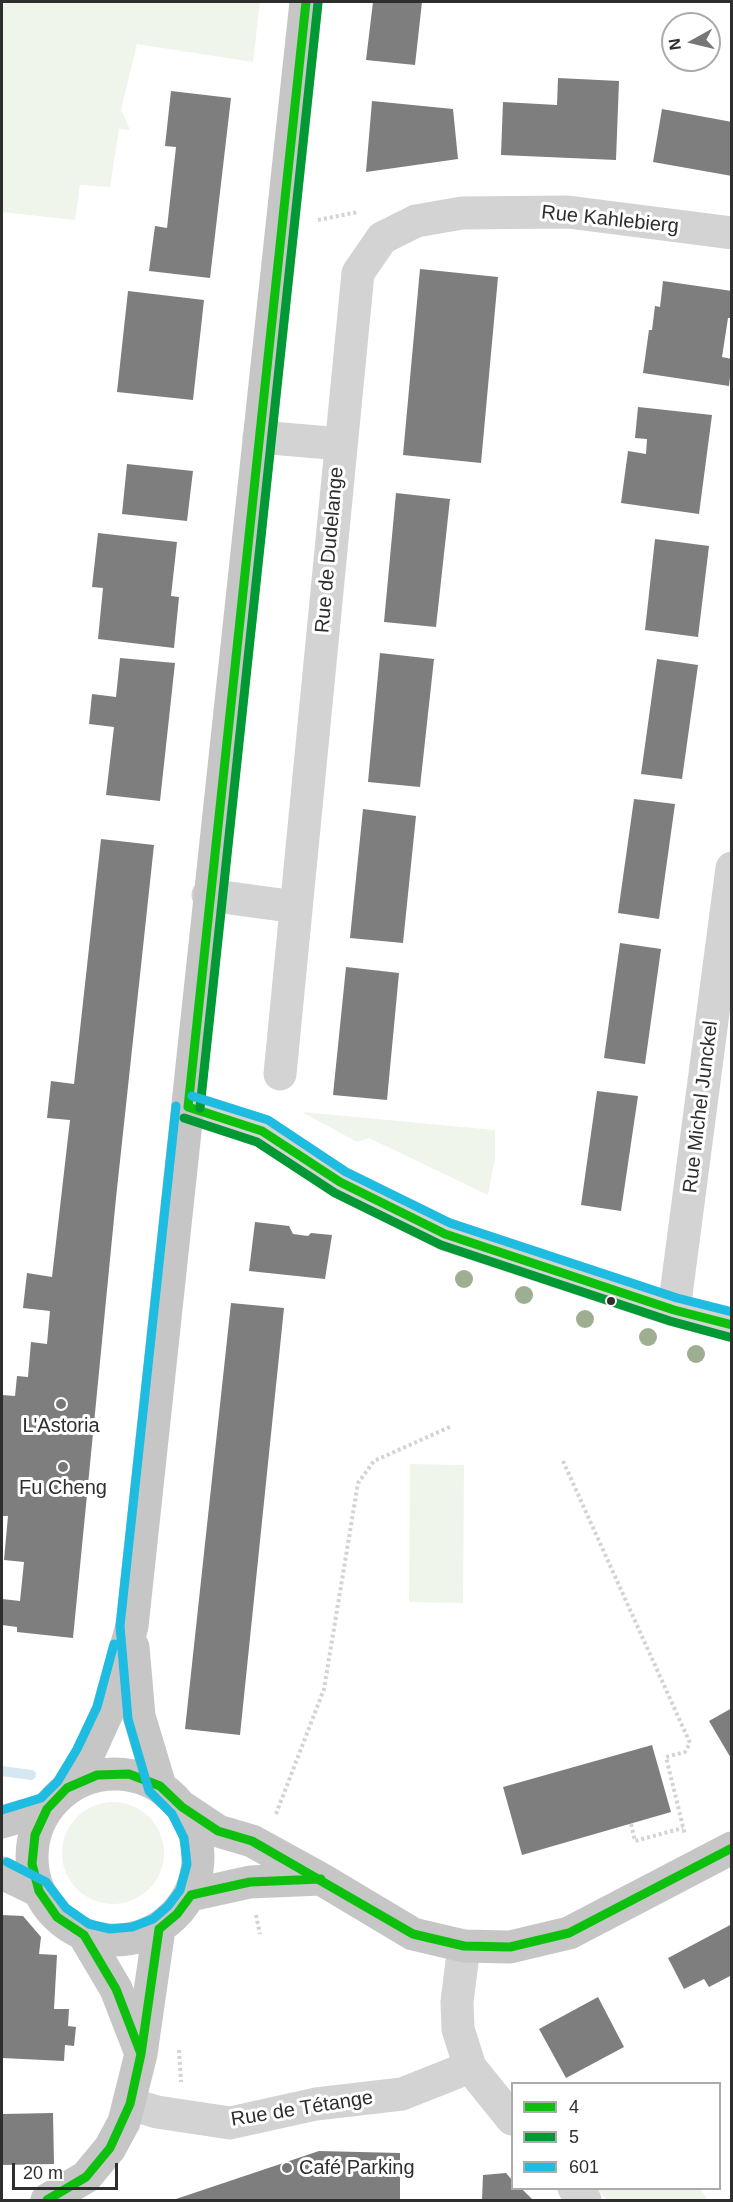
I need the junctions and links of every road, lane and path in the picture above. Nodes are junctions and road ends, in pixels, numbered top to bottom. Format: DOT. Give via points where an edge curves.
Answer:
graph roads {
  1 [pos="306,2"];
  2 [pos="318,209"];
  3 [pos="366,210"];
  4 [pos="416,221"];
  5 [pos="732,233"];
  6 [pos="259,437"];
  7 [pos="341,444"];
  8 [pos="732,868"];
  9 [pos="208,895"];
  10 [pos="296,907"];
  11 [pos="280,1074"];
  12 [pos="188,1107"];
  13 [pos="674,1310"];
  14 [pos="732,1325"];
  15 [pos="452,1426"];
  16 [pos="563,1461"];
  17 [pos="132,1626"];
  18 [pos="171,1796"];
  19 [pos="57,1799"];
  20 [pos="2,1822"];
  21 [pos="631,1824"];
  22 [pos="683,1828"];
  23 [pos="252,1841"];
  24 [pos="732,1848"];
  25 [pos="694,1868"];
  26 [pos="2,1873"];
  27 [pos="321,1879"];
  28 [pos="250,1882"];
  29 [pos="39,1891"];
  30 [pos="190,1895"];
  31 [pos="159,1929"];
  32 [pos="261,1934"];
  33 [pos="84,1935"];
  34 [pos="464,1946"];
  35 [pos="179,2038"];
  36 [pos="141,2054"];
  37 [pos="470,2067"];
  38 [pos="130,2104"];
  39 [pos="511,2117"];
  40 [pos="195,2118"];
  41 [pos="47,2200"];
  1 -- 6 [label="main road"];
  2 -- 3 [label="path" via="317,221"];
  4 -- 5 [label="street, Rue Kahlebierg" via="462,213 568,212"];
  4 -- 7 [label="street, Rue de Dudelange" via="382,238 358,273"];
  6 -- 7 [label="street"];
  6 -- 9 [label="main road"];
  7 -- 10 [label="street, Rue de Dudelange"];
  8 -- 13 [label="street, Rue Michel Junckel"];
  9 -- 10 [label="street"];
  9 -- 12 [label="main road"];
  10 -- 11 [label="street, Rue de Dudelange"];
  12 -- 13 [label="street" via="262,1131 340,1182 445,1234"];
  12 -- 17 [label="main road"];
  13 -- 14 [label="street"];
  15 -- 23 [label="path" via="374,1461 358,1483 324,1689 277,1813"];
  16 -- 22 [label="path" via="690,1743 685,1752 666,1757"];
  17 -- 18 [label="main road" via="139,1716"];
  17 -- 19 [label="main road" via="108,1711 88,1755"];
  18 -- 19 [label="main road" via="129,1774 97,1775"];
  18 -- 23 [label="main road" via="218,1831"];
  18 -- 30 [label="main road" via="196,1835 199,1865"];
  19 -- 20 [label="main road"];
  19 -- 29 [label="main road" via="35,1835 32,1864"];
  21 -- 22 [label="path" via="635,1841"];
  22 -- 25 [label="path"];
  23 -- 27 [label="main road"];
  24 -- 25 [label="main road"];
  25 -- 34 [label="main road" via="569,1932 510,1947"];
  26 -- 29 [label="main road"];
  27 -- 28 [label="main road"];
  27 -- 34 [label="main road" via="413,1934"];
  28 -- 30 [label="main road"];
  28 -- 32 [label="path"];
  29 -- 33 [label="main road" via="57,1917"];
  30 -- 31 [label="main road" via="177,1914"];
  31 -- 33 [label="main road" via="135,1939 109,1941"];
  31 -- 36 [label="main road"];
  33 -- 36 [label="main road" via="116,1989"];
  34 -- 37 [label="street" via="458,2029"];
  35 -- 40 [label="path" via="181,2093 199,2098"];
  36 -- 38 [label="main road"];
  37 -- 39 [label="street"];
  37 -- 40 [label="street, Rue de Tétange" via="402,2094 316,2104 230,2123"];
  38 -- 40 [label="street, Rue de Tétange"];
  38 -- 41 [label="main road" via="111,2148 86,2177"];
}
